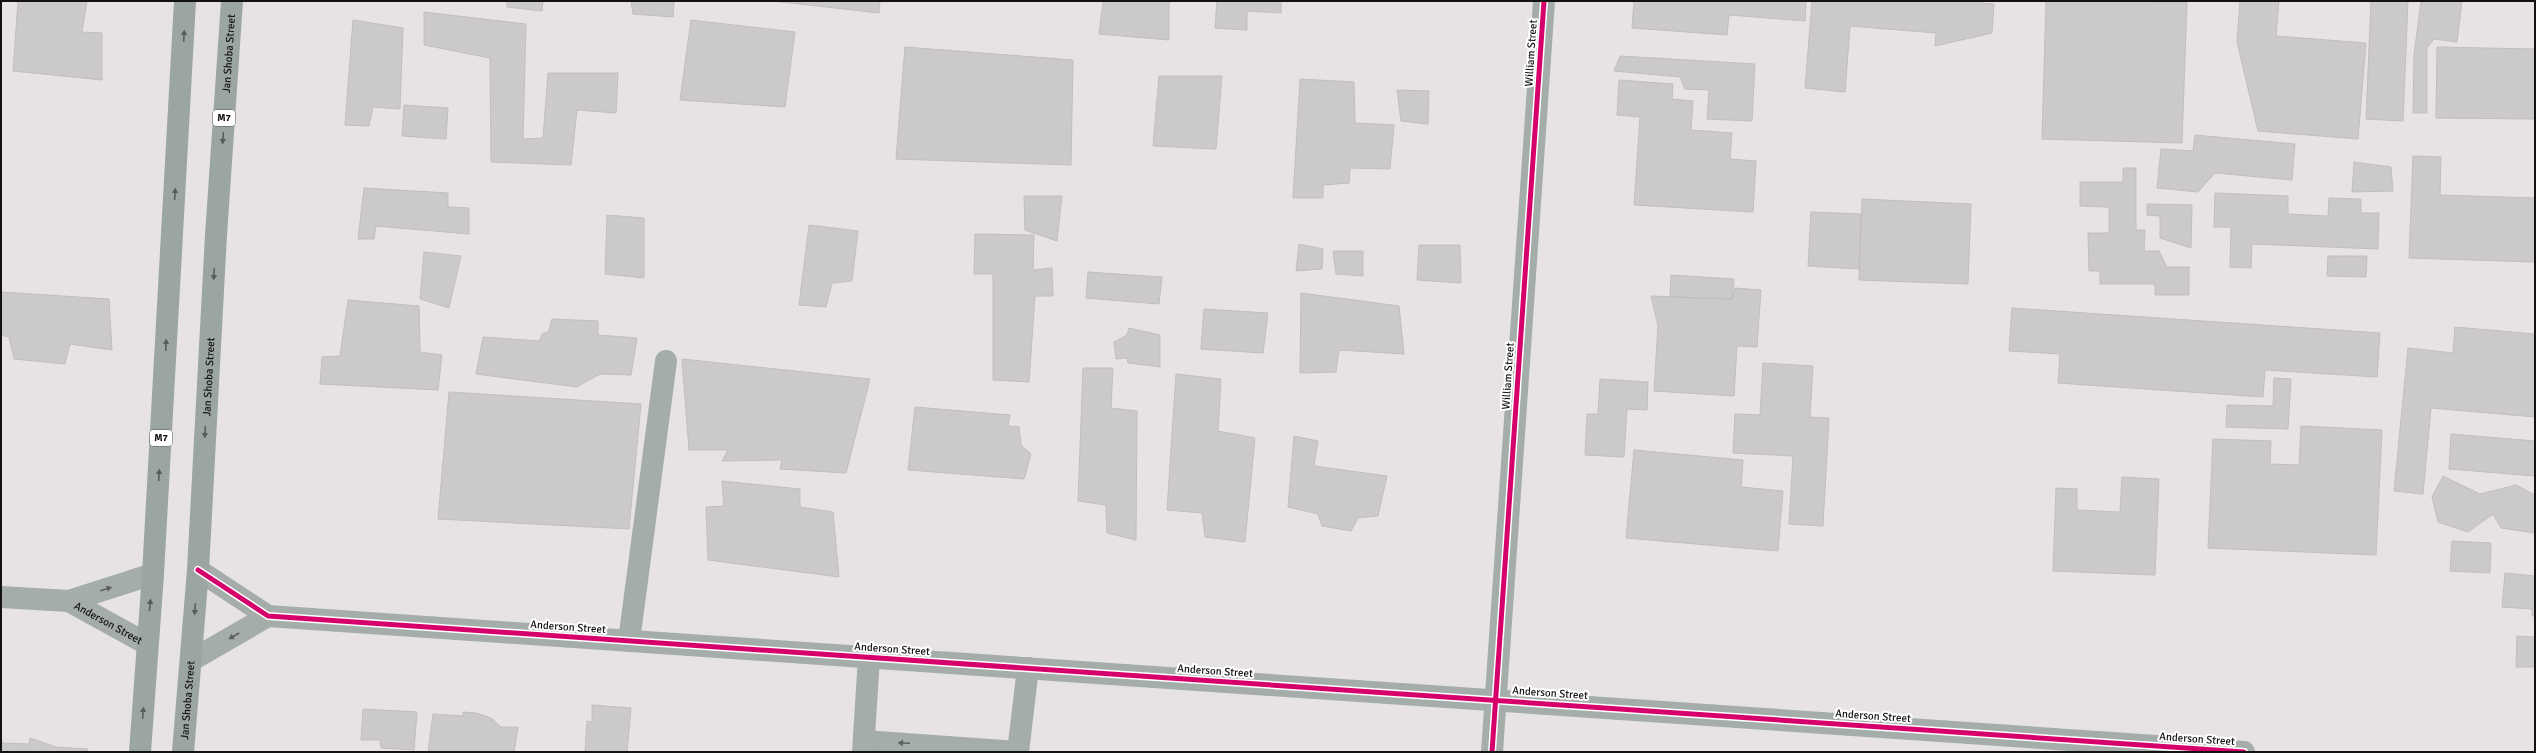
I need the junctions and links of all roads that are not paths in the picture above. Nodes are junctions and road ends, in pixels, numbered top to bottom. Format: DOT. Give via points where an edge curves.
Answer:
graph roads {
  1 [pos="186,1"];
  2 [pos="232,1"];
  3 [pos="1544,1"];
  4 [pos="666,360"];
  5 [pos="198,570"];
  6 [pos="153,574"];
  7 [pos="1,597"];
  8 [pos="69,602"];
  9 [pos="268,616"];
  10 [pos="629,641"];
  11 [pos="147,644"];
  12 [pos="869,657"];
  13 [pos="192,660"];
  14 [pos="1028,668"];
  15 [pos="1496,700"];
  16 [pos="863,747"];
  17 [pos="140,752"];
  18 [pos="183,752"];
  19 [pos="1018,752"];
  20 [pos="1492,752"];
  21 [pos="2244,752"];
  6 -- 1 [label="main road, M7, one-way"];
  2 -- 5 [label="main road, Jan Shoba Street / M7, one-way" via="216,235"];
  3 -- 15 [label="street, William Street"];
  4 -- 10 [label="street"];
  5 -- 9 [label="street, Anderson Street"];
  5 -- 13 [label="main road, Jan Shoba Street / M7, one-way"];
  8 -- 6 [label="street, Anderson Street, one-way"];
  11 -- 6 [label="main road, M7, one-way"];
  7 -- 8 [label="street, Anderson Street"];
  8 -- 11 [label="street, Anderson Street"];
  9 -- 10 [label="street, Anderson Street"];
  9 -- 13 [label="street, one-way"];
  10 -- 12 [label="street, Anderson Street"];
  17 -- 11 [label="main road, M7, one-way"];
  12 -- 14 [label="street, Anderson Street"];
  12 -- 16 [label="street"];
  13 -- 18 [label="main road, Jan Shoba Street / M7"];
  14 -- 15 [label="street, Anderson Street"];
  14 -- 19 [label="street"];
  15 -- 20 [label="street, William Street"];
  15 -- 21 [label="street, Anderson Street"];
  19 -- 16 [label="street, one-way" via="943,745"];
}
